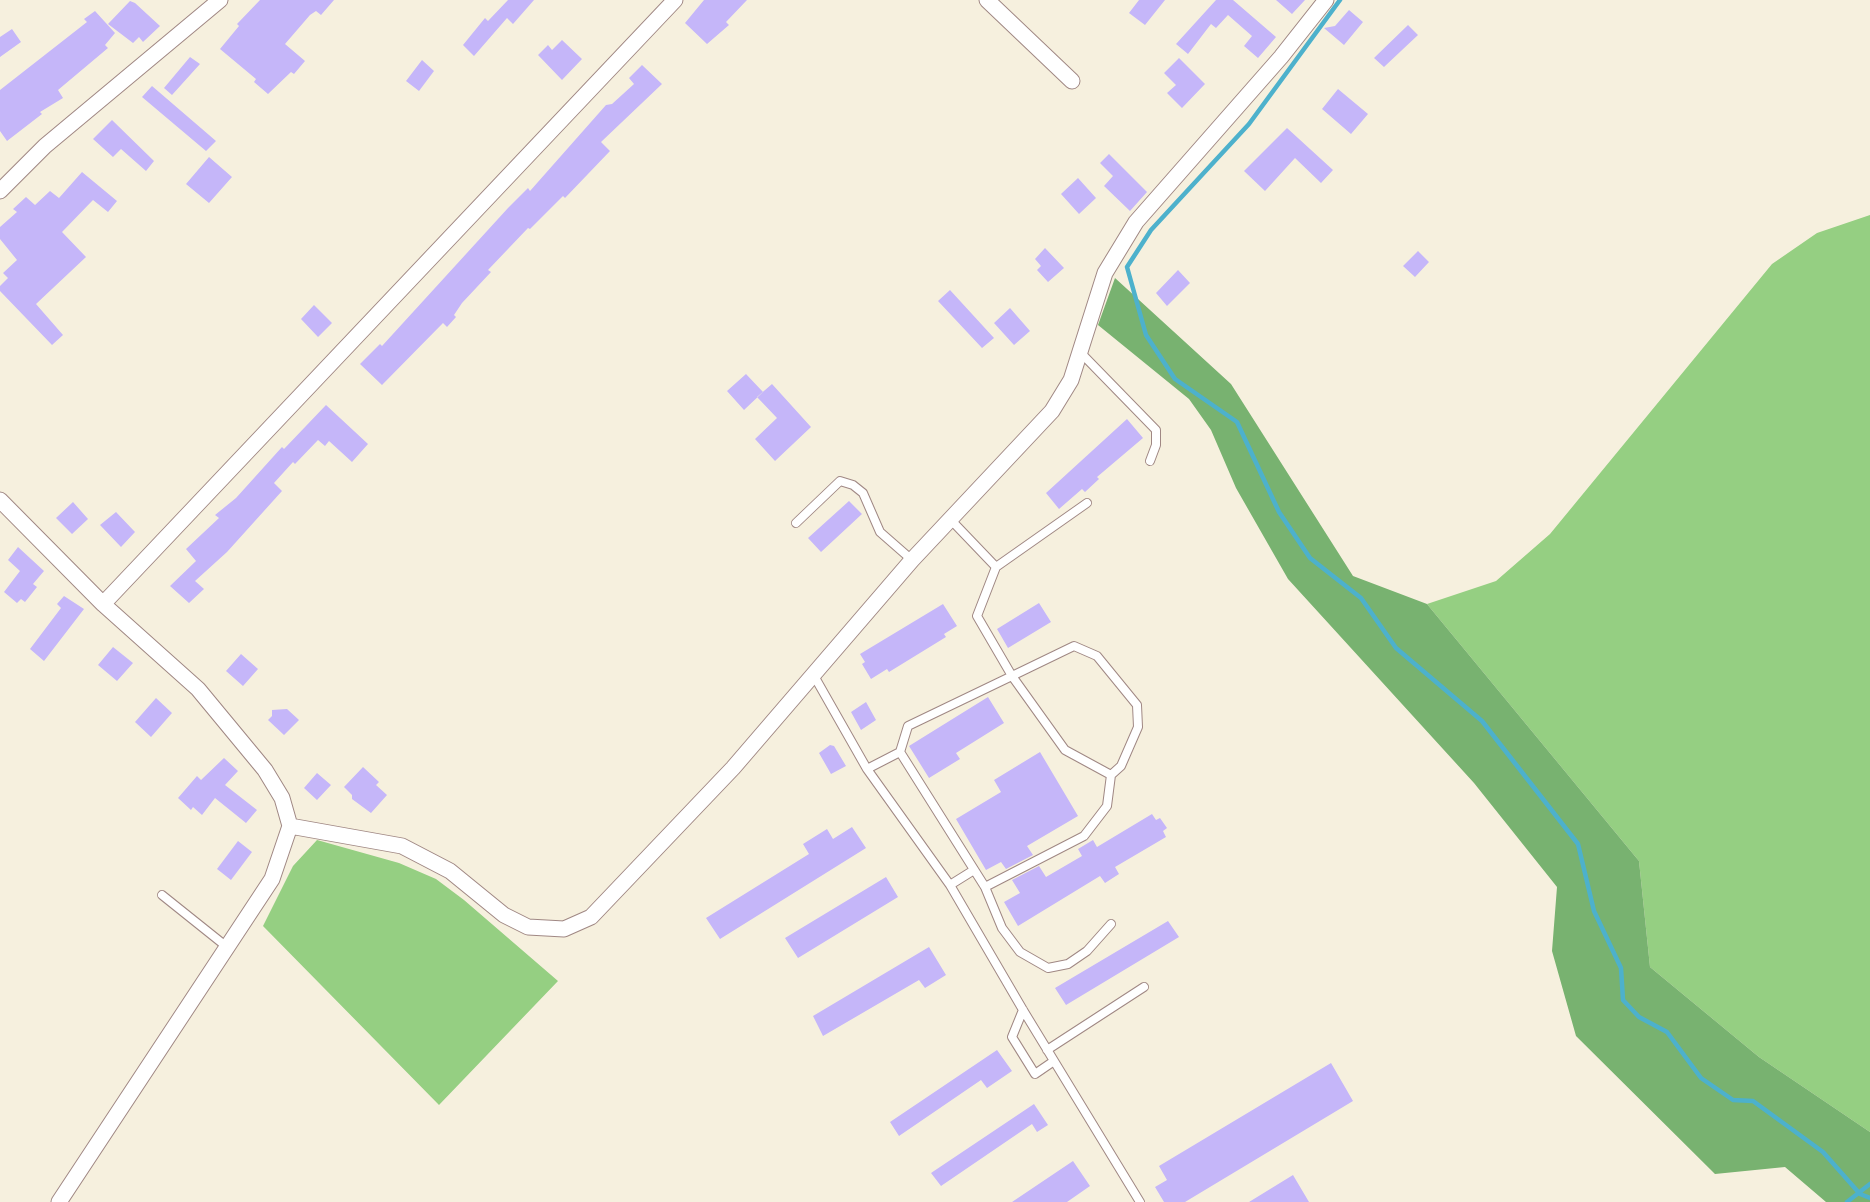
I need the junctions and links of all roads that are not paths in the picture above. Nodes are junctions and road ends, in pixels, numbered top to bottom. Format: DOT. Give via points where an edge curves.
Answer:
graph roads {
  1 [pos="220,0"];
  2 [pos="675,0"];
  3 [pos="987,0"];
  4 [pos="1326,0"];
  5 [pos="1072,81"];
  6 [pos="0,191"];
  7 [pos="1080,352"];
  8 [pos="1150,461"];
  9 [pos="0,500"];
  10 [pos="1087,503"];
  11 [pos="951,519"];
  12 [pos="796,523"];
  13 [pos="912,560"];
  14 [pos="996,567"];
  15 [pos="103,604"];
  16 [pos="812,673"];
  17 [pos="1012,676"];
  18 [pos="900,752"];
  19 [pos="867,770"];
  20 [pos="1111,775"];
  21 [pos="290,826"];
  22 [pos="974,870"];
  23 [pos="950,885"];
  24 [pos="985,887"];
  25 [pos="162,895"];
  26 [pos="1111,924"];
  27 [pos="227,947"];
  28 [pos="1144,987"];
  29 [pos="1023,1010"];
  30 [pos="1047,1050"];
  31 [pos="1054,1061"];
  32 [pos="59,1202"];
  33 [pos="1140,1202"];
  1 -- 6 [label="street" via="45,146"];
  2 -- 15 [label="street"];
  3 -- 5 [label="street"];
  4 -- 7 [label="street" via="1136,222 1106,273"];
  7 -- 8 [label="lane" via="1156,430"];
  7 -- 11 [label="street" via="1071,380 1052,411"];
  9 -- 15 [label="street"];
  10 -- 14 [label="lane"];
  11 -- 13 [label="street"];
  11 -- 14 [label="lane"];
  12 -- 13 [label="lane" via="840,481 854,485 862,493 880,532"];
  13 -- 16 [label="street"];
  14 -- 17 [label="lane" via="977,616"];
  15 -- 21 [label="street" via="198,689 238,735 282,798"];
  16 -- 19 [label="lane"];
  16 -- 21 [label="street" via="733,768 604,905 564,929 528,927 504,915 450,871 402,846"];
  17 -- 18 [label="lane" via="908,726"];
  17 -- 20 [label="lane" via="1065,750"];
  17 -- 20 [label="lane" via="1074,646 1097,656 1137,705 1138,727 1121,766"];
  18 -- 19 [label="lane"];
  18 -- 22 [label="lane"];
  19 -- 23 [label="lane"];
  20 -- 24 [label="lane" via="1107,806 1084,836"];
  21 -- 27 [label="street" via="272,879"];
  22 -- 23 [label="lane"];
  22 -- 24 [label="lane"];
  23 -- 29 [label="lane"];
  24 -- 26 [label="lane" via="1002,928 1020,952 1048,968 1068,963 1087,951"];
  25 -- 27 [label="lane"];
  27 -- 32 [label="street"];
  28 -- 30 [label="lane"];
  29 -- 30 [label="lane"];
  29 -- 31 [label="lane" via="1012,1037 1023,1056 1035,1074"];
  30 -- 31 [label="lane"];
  31 -- 33 [label="lane"];
}
